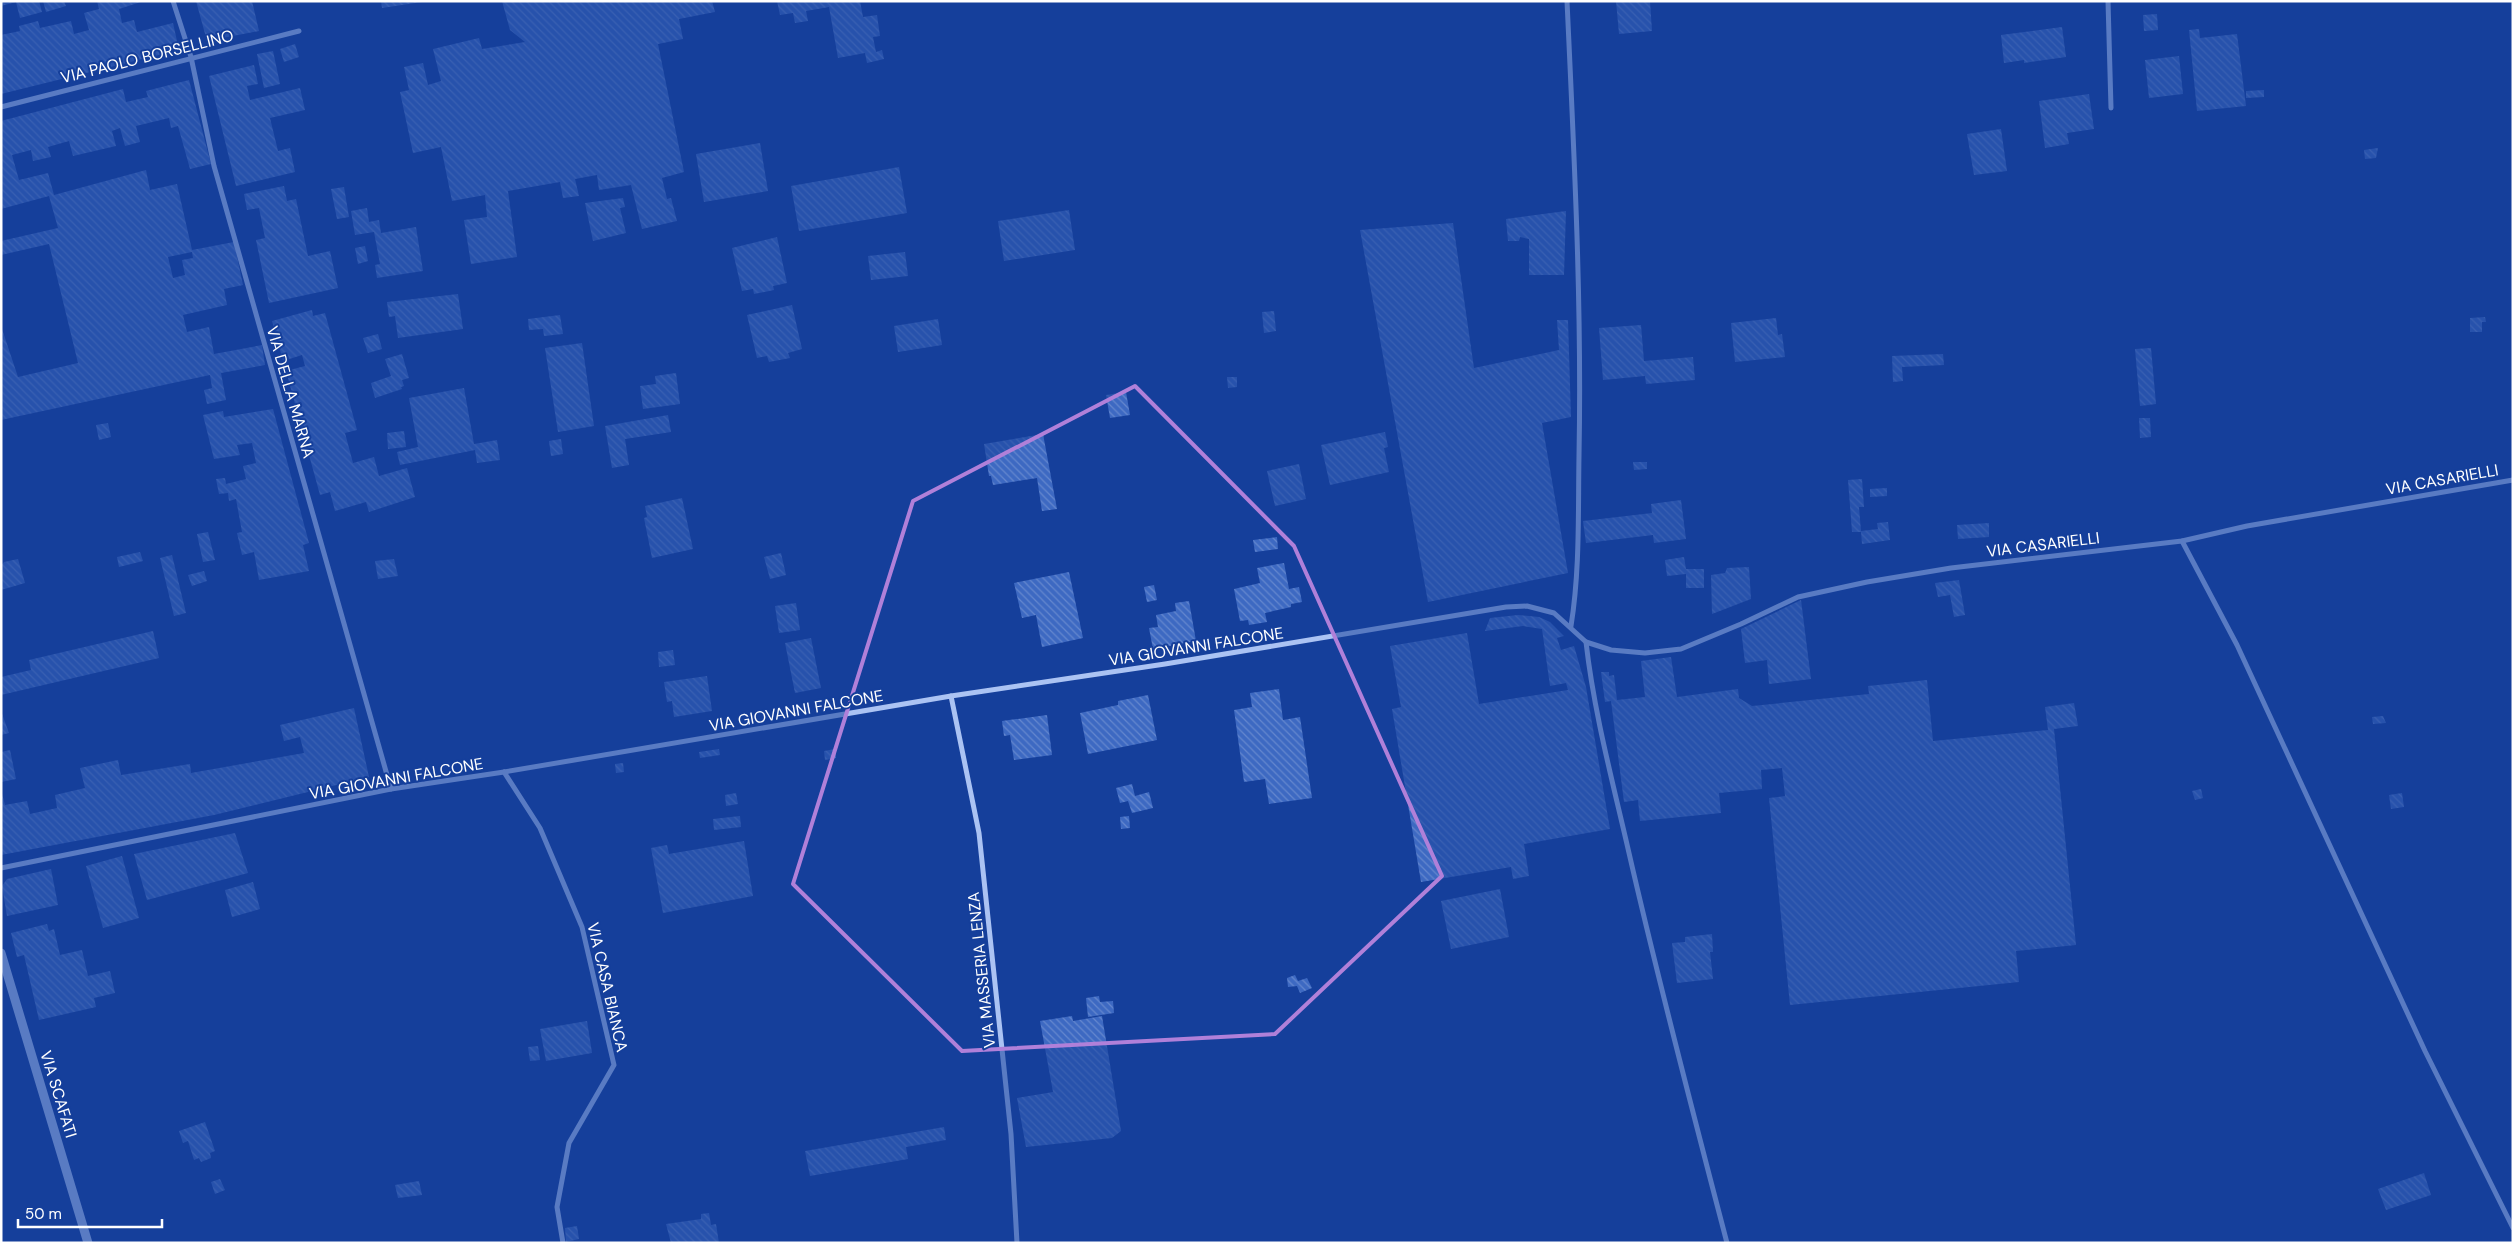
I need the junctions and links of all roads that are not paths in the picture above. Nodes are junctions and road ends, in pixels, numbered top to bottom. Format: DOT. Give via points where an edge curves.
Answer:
graph roads {
  1 [pos="173,1"];
  2 [pos="1567,1"];
  3 [pos="2108,1"];
  4 [pos="299,31"];
  5 [pos="190,57"];
  6 [pos="1,107"];
  7 [pos="2111,108"];
  8 [pos="2513,480"];
  9 [pos="2182,541"];
  10 [pos="1571,626"];
  11 [pos="1586,642"];
  12 [pos="951,696"];
  13 [pos="504,772"];
  14 [pos="391,789"];
  15 [pos="1,868"];
  16 [pos="1,953"];
  17 [pos="2513,1228"];
  18 [pos="88,1243"];
  19 [pos="563,1243"];
  20 [pos="1017,1243"];
  21 [pos="1727,1243"];
  1 -- 5 [label="street, VIA DELLA MARNA"];
  2 -- 10 [label="street" via="1580,397 1576,581"];
  3 -- 7 [label="street"];
  4 -- 5 [label="street, VIA PAOLO BORSELLINO"];
  5 -- 6 [label="street, VIA PAOLO BORSELLINO"];
  5 -- 14 [label="street, VIA DELLA MARNA" via="214,166"];
  8 -- 9 [label="street, VIA CASARIELLI" via="2247,526"];
  9 -- 11 [label="street, VIA CASARIELLI" via="1951,568 1798,597 1681,649 1645,654 1611,650"];
  9 -- 17 [label="street" via="2237,645 2425,1051"];
  10 -- 11 [label="street, VIA GIOVANNI FALCONE"];
  10 -- 12 [label="street, VIA GIOVANNI FALCONE" via="1554,613 1527,606 1506,607"];
  11 -- 21 [label="street" via="1606,753 1657,976"];
  12 -- 13 [label="street, VIA GIOVANNI FALCONE"];
  12 -- 20 [label="street, VIA MASSERIA LENZA" via="978,833 1011,1134"];
  13 -- 14 [label="street, VIA GIOVANNI FALCONE"];
  13 -- 19 [label="street, VIA CASA BIANCA" via="540,828 582,927 614,1065 569,1142 557,1207"];
  14 -- 15 [label="street, VIA GIOVANNI FALCONE"];
  16 -- 18 [label="street, VIA SCAFATI"];
}
